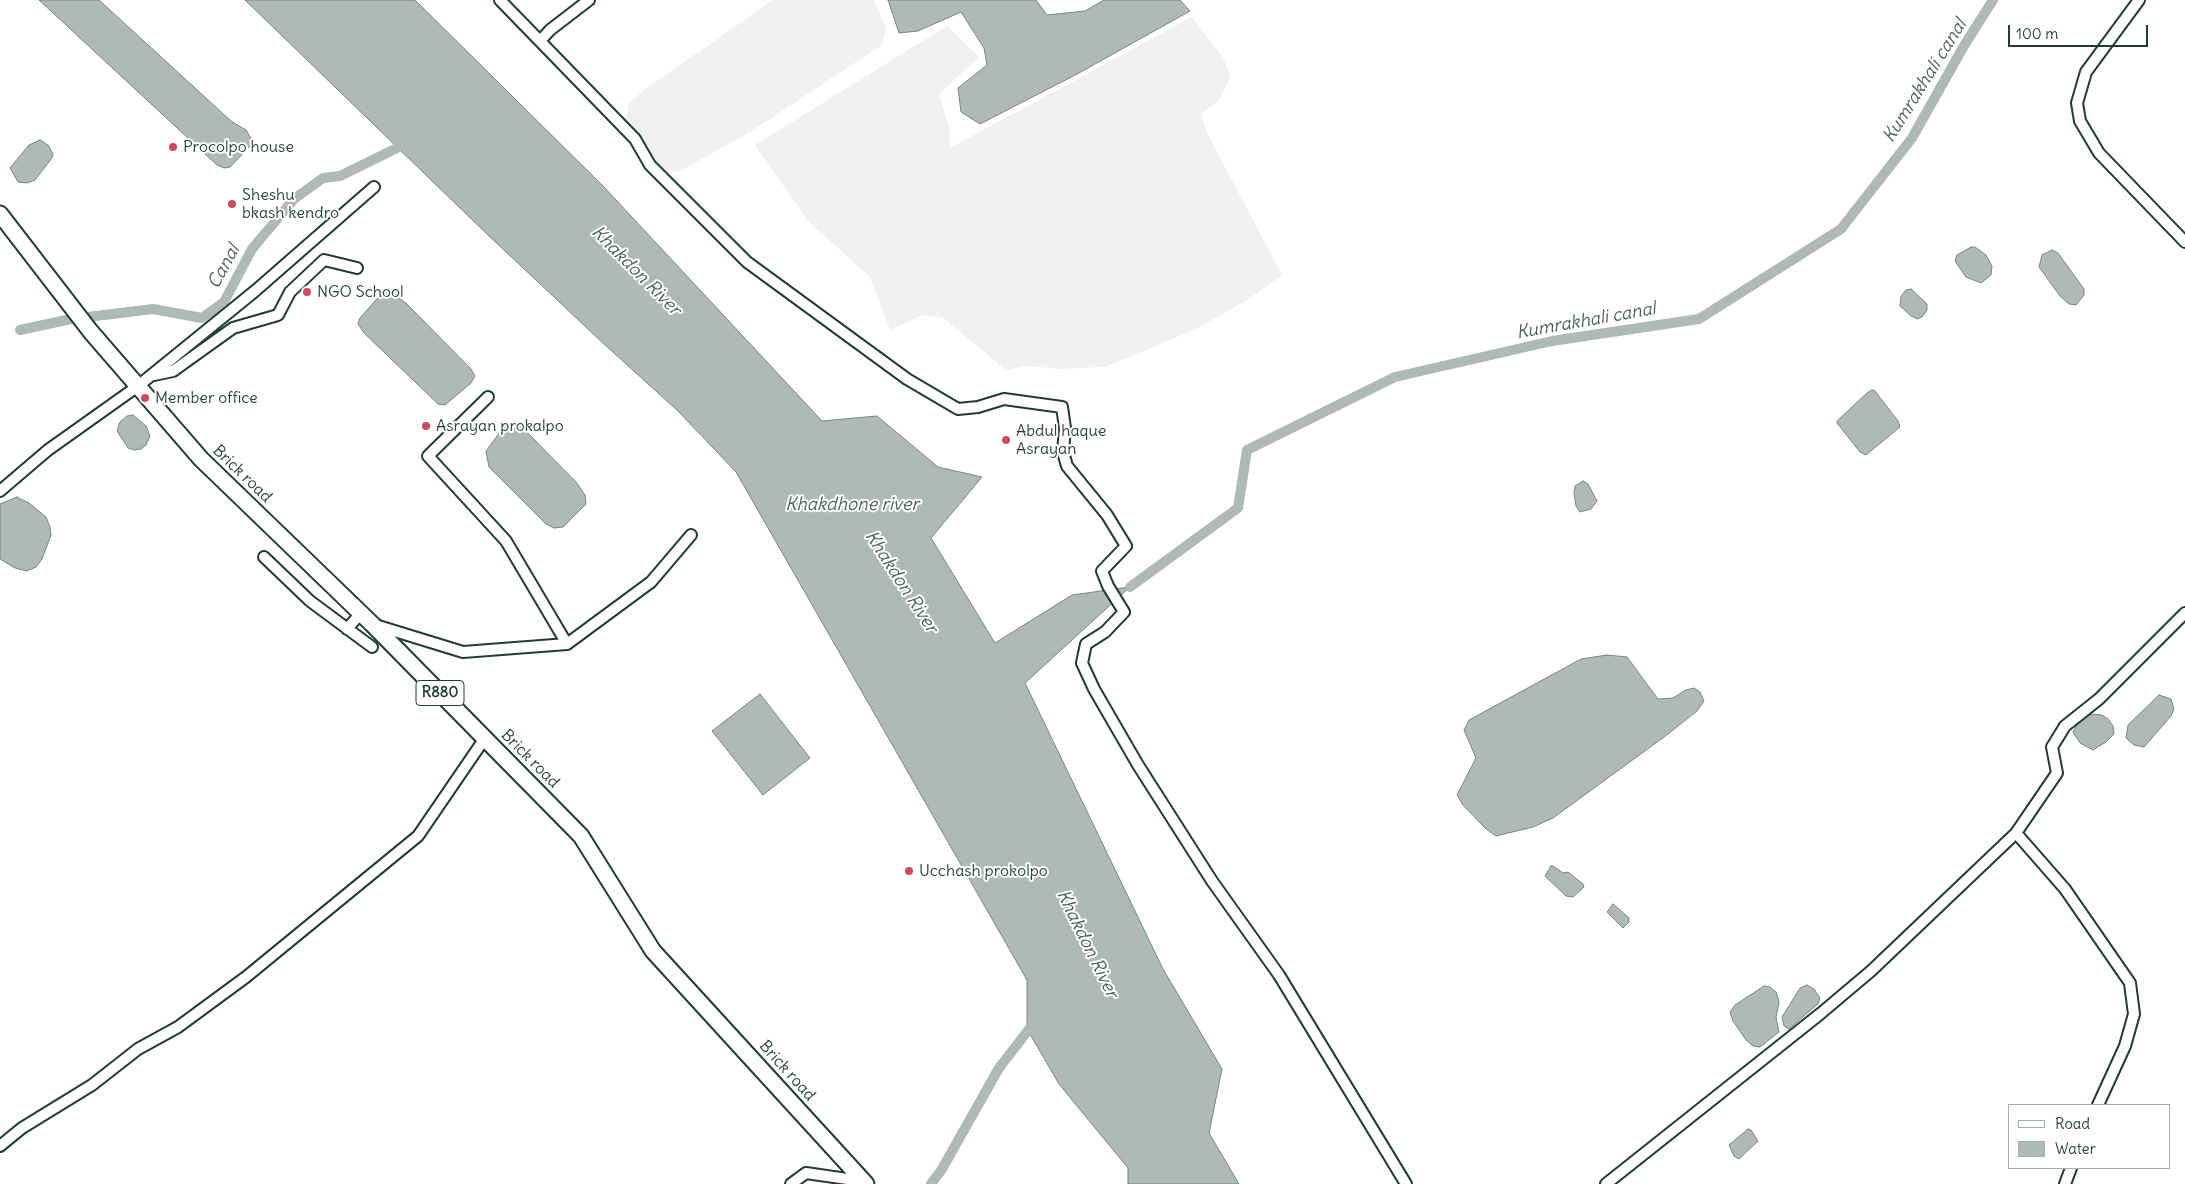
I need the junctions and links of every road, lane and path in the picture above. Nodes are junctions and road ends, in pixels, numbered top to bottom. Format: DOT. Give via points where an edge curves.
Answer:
graph roads {
  1 [pos="500,0"];
  2 [pos="589,0"];
  3 [pos="2139,0"];
  4 [pos="540,41"];
  5 [pos="374,187"];
  6 [pos="0,214"];
  7 [pos="2185,242"];
  8 [pos="357,268"];
  9 [pos="151,376"];
  10 [pos="138,386"];
  11 [pos="488,397"];
  12 [pos="0,491"];
  13 [pos="691,535"];
  14 [pos="264,557"];
  15 [pos="361,613"];
  16 [pos="2185,614"];
  17 [pos="372,624"];
  18 [pos="347,628"];
  19 [pos="567,644"];
  20 [pos="372,646"];
  21 [pos="485,738"];
  22 [pos="2016,833"];
  23 [pos="2098,1104"];
  24 [pos="0,1146"];
  25 [pos="2071,1169"];
  26 [pos="862,1183"];
  27 [pos="791,1184"];
  28 [pos="1406,1184"];
  29 [pos="1606,1184"];
  30 [pos="2064,1184"];
  1 -- 4 [label="street"];
  2 -- 4 [label="street"];
  3 -- 7 [label="street" via="2086,72 2077,103 2080,120 2099,152"];
  4 -- 28 [label="street" via="635,139 650,166 747,262 907,379 958,409 1004,399 1062,407 1065,428 1063,452 1067,466 1107,515 1126,546 1102,570 1124,612 1105,632 1086,644 1082,663 1138,765 1212,881 1279,975"];
  5 -- 9 [label="street"];
  6 -- 10 [label="main road, Brick road / R880" via="91,332"];
  8 -- 9 [label="street" via="324,260 290,292 278,315 233,328 173,370"];
  9 -- 10 [label="street"];
  10 -- 12 [label="street" via="48,450"];
  10 -- 15 [label="main road, Brick road / R880" via="201,459"];
  11 -- 19 [label="street" via="428,456 506,540"];
  13 -- 19 [label="street" via="651,582"];
  14 -- 18 [label="street" via="310,601"];
  15 -- 17 [label="main road, Brick road / R880"];
  15 -- 18 [label="street"];
  16 -- 22 [label="street" via="2099,699 2065,726 2052,746 2057,773"];
  17 -- 19 [label="street" via="463,652"];
  17 -- 21 [label="main road, Brick road / R880"];
  18 -- 20 [label="street"];
  21 -- 24 [label="street" via="418,836 246,977 178,1028 138,1049 92,1085 22,1128"];
  21 -- 26 [label="main road, Brick road / R880" via="581,836 653,951"];
  22 -- 23 [label="street" via="2066,888 2130,983 2134,1014"];
  22 -- 29 [label="street" via="1864,977"];
  25 -- 30 [label="street"];
  26 -- 27 [label="street" via="806,1173"];
}
